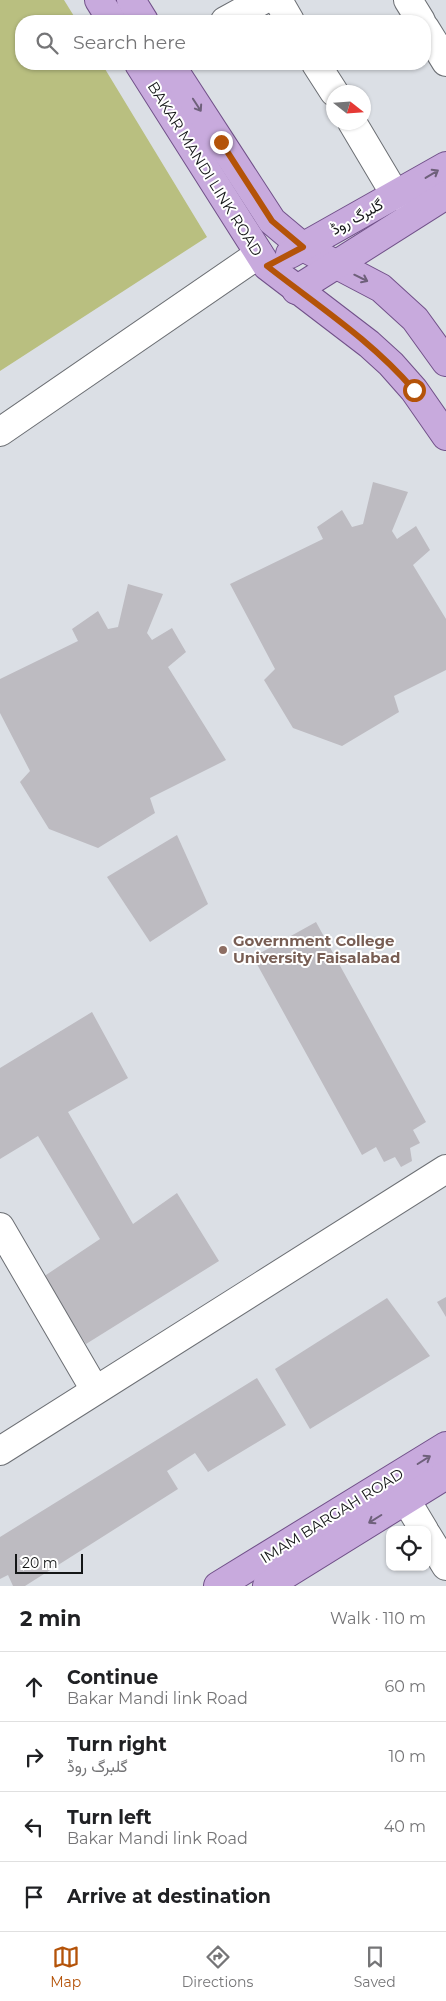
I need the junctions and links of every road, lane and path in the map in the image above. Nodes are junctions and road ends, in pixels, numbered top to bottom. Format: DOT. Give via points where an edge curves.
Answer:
graph roads {
  1 [pos="99,0"];
  2 [pos="131,0"];
  3 [pos="263,0"];
  4 [pos="278,0"];
  5 [pos="408,0"];
  6 [pos="108,15"];
  7 [pos="140,15"];
  8 [pos="236,15"];
  9 [pos="287,15"];
  10 [pos="417,15"];
  11 [pos="431,38"];
  12 [pos="446,62"];
  13 [pos="143,70"];
  14 [pos="174,70"];
  15 [pos="320,70"];
  16 [pos="330,85"];
  17 [pos="357,130"];
  18 [pos="446,166"];
  19 [pos="446,195"];
  20 [pos="396,196"];
  21 [pos="303,247"];
  22 [pos="263,260"];
  23 [pos="335,265"];
  24 [pos="296,290"];
  25 [pos="446,362"];
  26 [pos="0,432"];
  27 [pos="446,436"];
  28 [pos="446,1170"];
  29 [pos="1,1231"];
  30 [pos="95,1390"];
  31 [pos="446,1446"];
  32 [pos="0,1451"];
  33 [pos="446,1475"];
  34 [pos="406,1500"];
  35 [pos="422,1526"];
  36 [pos="431,1542"];
  37 [pos="446,1566"];
  38 [pos="218,1586"];
  39 [pos="266,1586"];
  1 -- 6 [label="main road"];
  2 -- 7 [label="main road"];
  3 -- 8 [label="street"];
  4 -- 9 [label="street"];
  5 -- 10 [label="street"];
  11 -- 12 [label="street"];
  13 -- 22 [label="main road, BAKAR MANDI LINK ROAD"];
  14 -- 21 [label="main road, BAKAR MANDI LINK ROAD, one-way" via="272,221"];
  15 -- 16 [label="street"];
  17 -- 20 [label="street"];
  20 -- 18 [label="main road, گلبرگ روڈ, one-way"];
  19 -- 23 [label="main road, گلبرگ روڈ"];
  20 -- 21 [label="main road, گلبرگ روڈ"];
  21 -- 22 [label="main road, گلبرگ روڈ"];
  21 -- 23 [label="main road, BAKAR MANDI LINK ROAD"];
  22 -- 24 [label="main road, BAKAR MANDI LINK ROAD"];
  22 -- 26 [label="street"];
  23 -- 24 [label="main road, گلبرگ روڈ"];
  23 -- 25 [label="main road, BAKAR MANDI LINK ROAD, one-way" via="381,288 415,319"];
  24 -- 27 [label="main road, BAKAR MANDI LINK ROAD" via="391,364"];
  28 -- 30 [label="street"];
  29 -- 30 [label="street"];
  30 -- 32 [label="street"];
  38 -- 31 [label="main road, IMAM BARGAH ROAD, one-way"];
  33 -- 34 [label="main road, IMAM BARGAH ROAD"];
  34 -- 35 [label="street"];
  34 -- 39 [label="main road, IMAM BARGAH ROAD, one-way"];
  36 -- 37 [label="street"];
}
